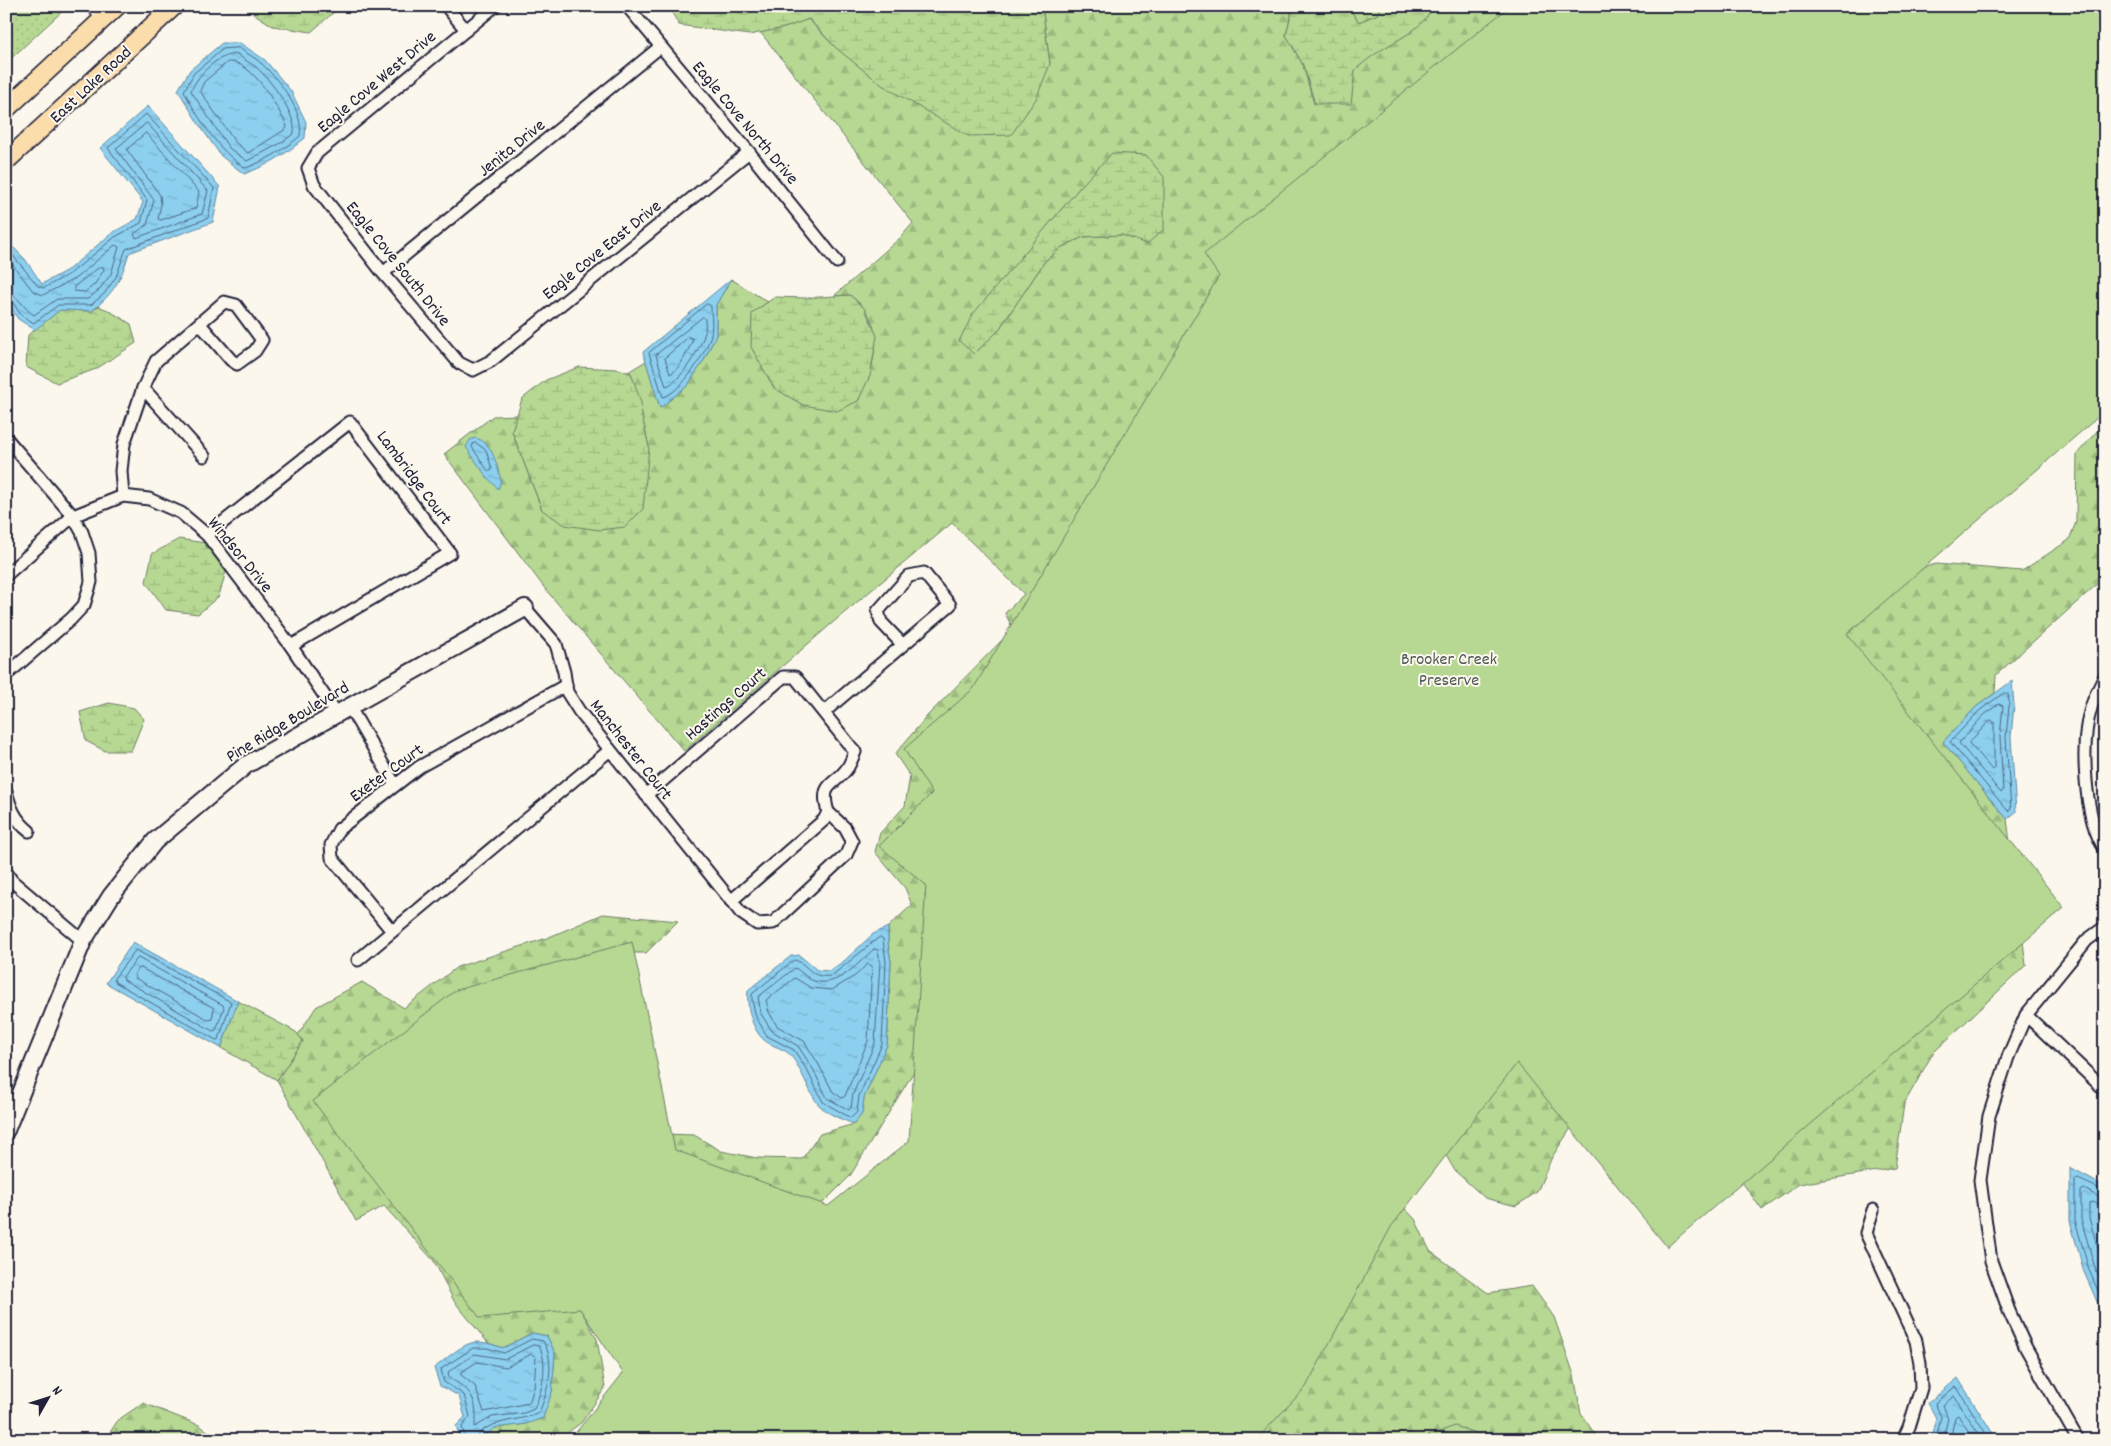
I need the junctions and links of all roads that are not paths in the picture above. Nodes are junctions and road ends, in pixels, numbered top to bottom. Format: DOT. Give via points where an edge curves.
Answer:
graph roads {
  1 [pos="117,6"];
  2 [pos="174,6"];
  3 [pos="446,6"];
  4 [pos="495,6"];
  5 [pos="627,6"];
  6 [pos="98,12"];
  7 [pos="466,30"];
  8 [pos="660,47"];
  9 [pos="6,109"];
  10 [pos="749,152"];
  11 [pos="6,161"];
  12 [pos="308,168"];
  13 [pos="837,262"];
  14 [pos="383,273"];
  15 [pos="200,324"];
  16 [pos="473,370"];
  17 [pos="143,388"];
  18 [pos="6,438"];
  19 [pos="204,456"];
  20 [pos="122,496"];
  21 [pos="72,516"];
  22 [pos="207,534"];
  23 [pos="6,575"];
  24 [pos="526,608"];
  25 [pos="903,645"];
  26 [pos="291,646"];
  27 [pos="6,674"];
  28 [pos="2105,676"];
  29 [pos="566,685"];
  30 [pos="343,710"];
  31 [pos="824,712"];
  32 [pos="610,750"];
  33 [pos="395,786"];
  34 [pos="6,791"];
  35 [pos="646,795"];
  36 [pos="828,812"];
  37 [pos="28,831"];
  38 [pos="2105,849"];
  39 [pos="6,872"];
  40 [pos="731,901"];
  41 [pos="2105,927"];
  42 [pos="392,932"];
  43 [pos="83,941"];
  44 [pos="358,960"];
  45 [pos="2026,1015"];
  46 [pos="2105,1090"];
  47 [pos="6,1130"];
  48 [pos="1873,1210"];
  49 [pos="1902,1440"];
  50 [pos="2078,1440"];
  1 -- 6 [label="main road"];
  2 -- 11 [label="main road, East Lake Road"];
  3 -- 7 [label="street"];
  4 -- 7 [label="street, Eagle Cove West Drive"];
  5 -- 8 [label="street, Eagle Cove North Drive"];
  6 -- 9 [label="main road"];
  7 -- 12 [label="street, Eagle Cove West Drive" via="317,153"];
  8 -- 10 [label="street, Eagle Cove North Drive"];
  8 -- 14 [label="street, Jenita Drive"];
  10 -- 13 [label="street, Eagle Cove North Drive"];
  10 -- 16 [label="street, Eagle Cove East Drive" via="491,361"];
  12 -- 14 [label="street, Eagle Cove South Drive" via="314,185"];
  14 -- 16 [label="street, Eagle Cove South Drive" via="459,363"];
  15 -- 15 [label="street" via="224,302 236,305 262,340 255,352 237,364"];
  15 -- 17 [label="street" via="156,361"];
  17 -- 19 [label="street"];
  17 -- 20 [label="street" via="124,444"];
  18 -- 21 [label="street"];
  20 -- 21 [label="street, Windsor Drive"];
  20 -- 22 [label="street, Windsor Drive" via="149,499 181,513"];
  21 -- 23 [label="street, Windsor Drive"];
  21 -- 27 [label="street" via="89,553 92,582 84,605"];
  22 -- 26 [label="street, Windsor Drive"];
  22 -- 26 [label="street, Lambridge Court" via="350,422 450,553"];
  24 -- 29 [label="street, Manchester Court" via="556,644"];
  24 -- 30 [label="street, Pine Ridge Boulevard"];
  25 -- 25 [label="street" via="950,605 924,573 909,576 878,611 881,622"];
  25 -- 31 [label="street"];
  26 -- 30 [label="street, Windsor Drive"];
  28 -- 38 [label="street" via="2091,708 2084,756 2092,824"];
  29 -- 32 [label="street, Manchester Court" via="579,711"];
  29 -- 33 [label="street, Exeter Court" via="419,766"];
  30 -- 33 [label="street, Windsor Drive"];
  30 -- 43 [label="street, Pine Ridge Boulevard" via="246,765 155,841 111,896"];
  31 -- 35 [label="street, Hastings Court" via="795,676 783,677"];
  31 -- 36 [label="street, Hastings Court" via="854,752 848,767 826,789"];
  32 -- 35 [label="street, Manchester Court"];
  32 -- 42 [label="street"];
  33 -- 42 [label="street, Exeter Court" via="339,829 331,845 332,858"];
  34 -- 37 [label="street" via="10,808"];
  35 -- 40 [label="street, Manchester Court"];
  36 -- 40 [label="street" via="824,820"];
  36 -- 40 [label="street, Manchester Court" via="845,828 852,842 846,855 773,924 758,924 741,913"];
  39 -- 43 [label="street" via="12,881"];
  41 -- 45 [label="street" via="2087,940"];
  42 -- 44 [label="street"];
  43 -- 47 [label="street, Pine Ridge Boulevard"];
  45 -- 46 [label="street"];
  45 -- 50 [label="street" via="1989,1116 1980,1180 1991,1261 2009,1311"];
  48 -- 49 [label="street" via="1866,1233 1916,1342 1920,1363 1920,1388"];
}
